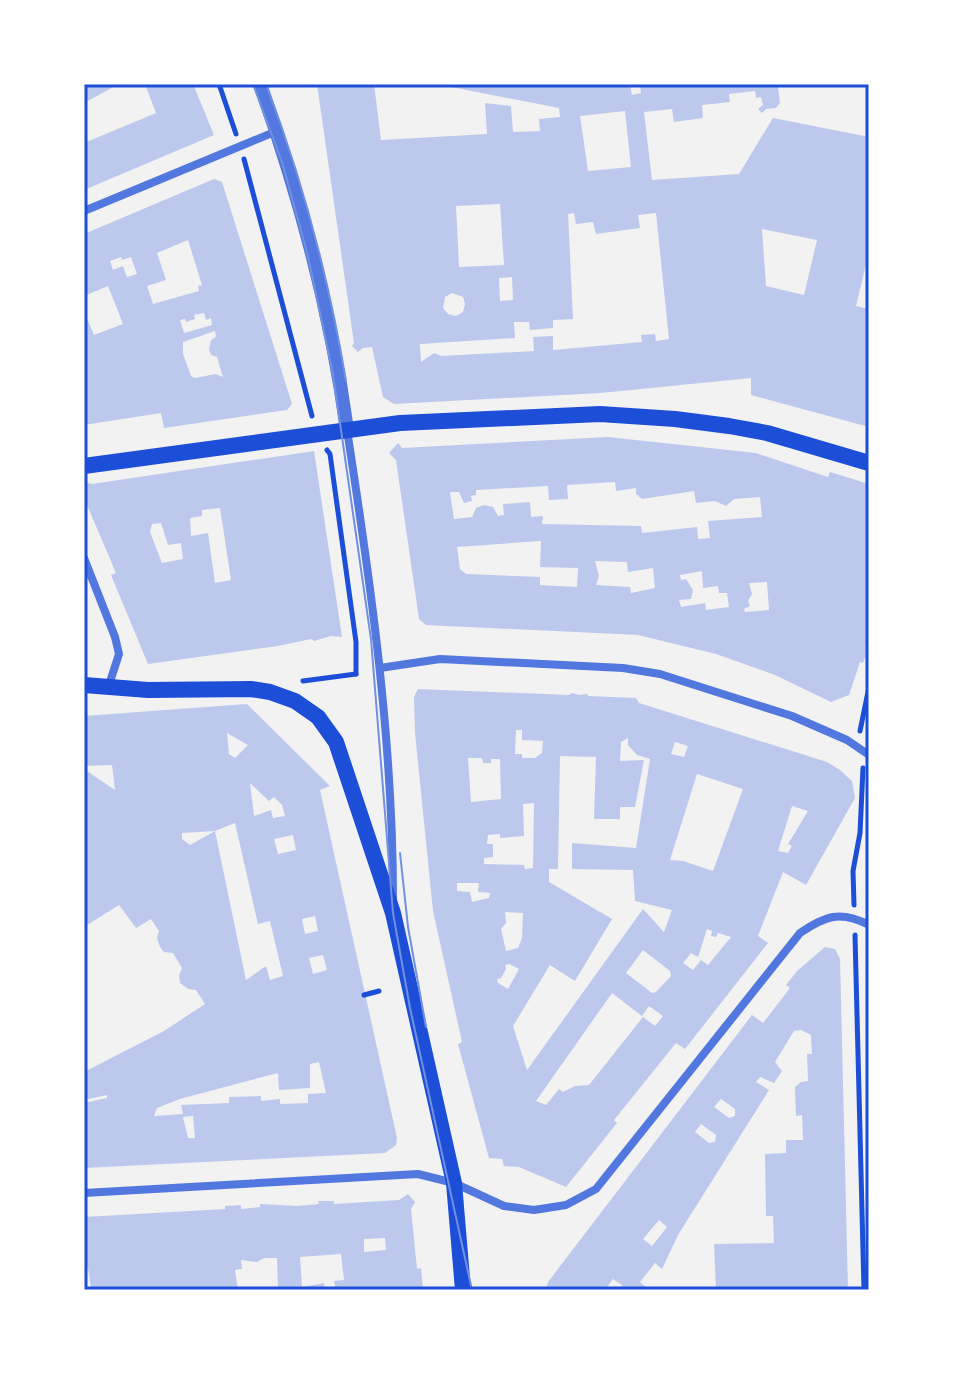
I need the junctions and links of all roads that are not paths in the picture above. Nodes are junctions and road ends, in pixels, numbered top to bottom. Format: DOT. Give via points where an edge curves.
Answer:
graph roads {
  1 [pos="260,84"];
  2 [pos="277,131"];
  3 [pos="84,211"];
  4 [pos="347,430"];
  5 [pos="869,463"];
  6 [pos="84,466"];
  7 [pos="84,558"];
  8 [pos="380,668"];
  9 [pos="84,685"];
  10 [pos="108,689"];
  11 [pos="869,755"];
  12 [pos="393,913"];
  13 [pos="869,925"];
  14 [pos="454,1183"];
  15 [pos="84,1193"];
  16 [pos="463,1290"];
  1 -- 2 [label="street"];
  2 -- 3 [label="street"];
  2 -- 4 [label="street" via="326,307"];
  4 -- 5 [label="main road" via="400,423 638,416 767,433"];
  4 -- 6 [label="main road"];
  4 -- 8 [label="street"];
  7 -- 10 [label="street" via="119,654"];
  8 -- 11 [label="street" via="440,659 660,674 792,716"];
  8 -- 12 [label="street"];
  9 -- 10 [label="main road"];
  10 -- 12 [label="main road" via="270,692 318,717 336,742"];
  12 -- 14 [label="main road"];
  13 -- 14 [label="street" via="855,918 825,916 800,933 596,1189 566,1205 534,1210 504,1206"];
  14 -- 15 [label="street" via="418,1174"];
  14 -- 16 [label="main road"];
}
